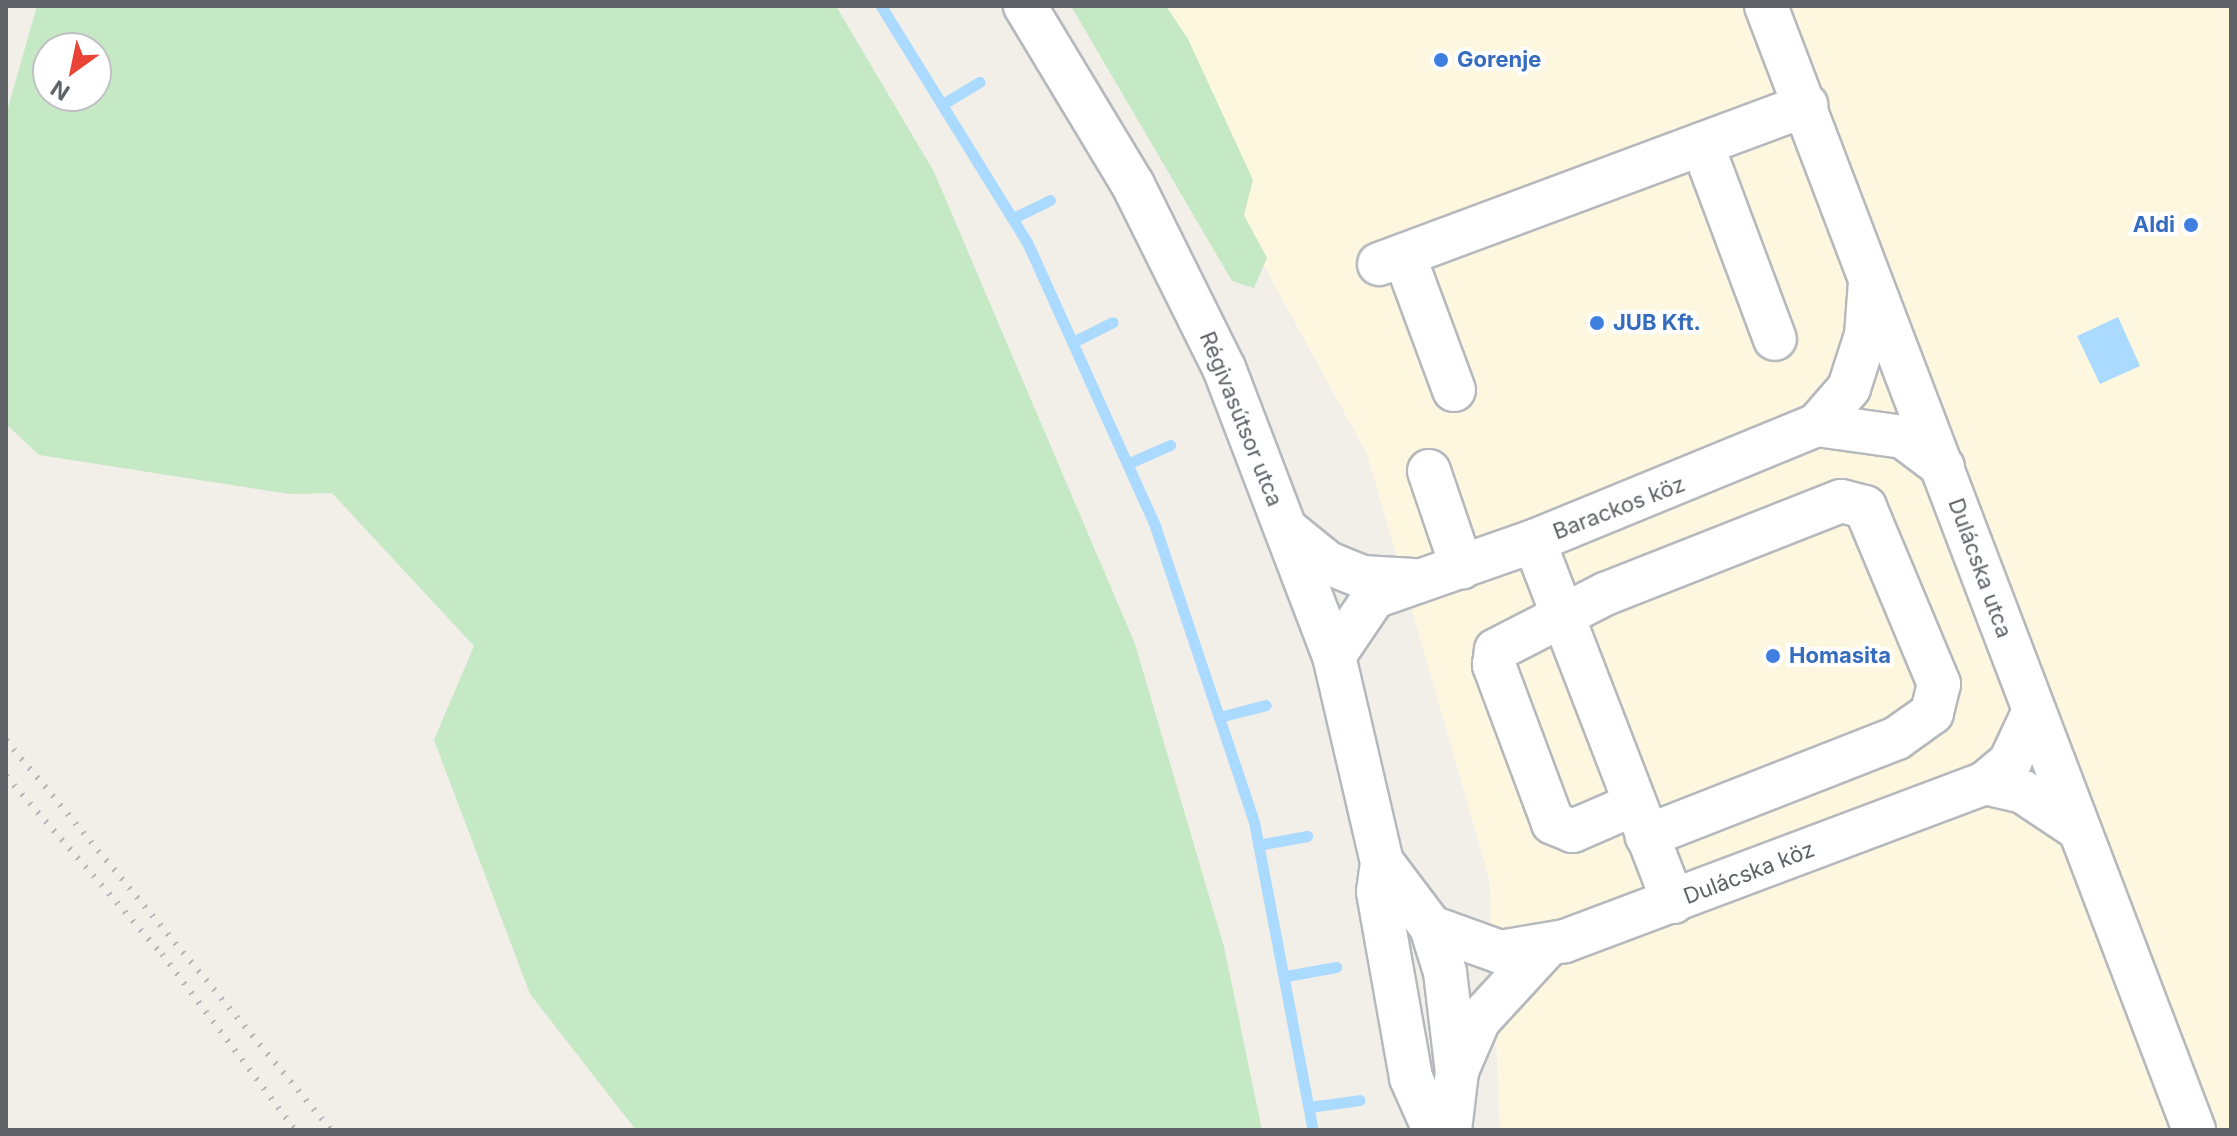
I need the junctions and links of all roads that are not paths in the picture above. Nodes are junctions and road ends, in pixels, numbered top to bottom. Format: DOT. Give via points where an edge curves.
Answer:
graph roads {
  1 [pos="1025,6"];
  2 [pos="1766,6"];
  3 [pos="1806,105"];
  4 [pos="1702,144"];
  5 [pos="1871,269"];
  6 [pos="1775,339"];
  7 [pos="1454,390"];
  8 [pos="1817,425"];
  9 [pos="1943,467"];
  10 [pos="1429,471"];
  11 [pos="1285,528"];
  12 [pos="1534,541"];
  13 [pos="1462,568"];
  14 [pos="1417,580"];
  15 [pos="1564,614"];
  16 [pos="1334,656"];
  17 [pos="2032,715"];
  18 [pos="1985,783"];
  19 [pos="1641,820"];
  20 [pos="2077,828"];
  21 [pos="1382,862"];
  22 [pos="1673,902"];
  23 [pos="1431,927"];
  24 [pos="1548,945"];
  25 [pos="1457,1072"];
  26 [pos="1434,1130"];
  27 [pos="1450,1130"];
  28 [pos="2194,1130"];
  1 -- 11 [label="street, Régivasútsor utca" via="1133,185 1182,283 1224,368"];
  2 -- 3 [label="street, Dulácska utca"];
  3 -- 4 [label="street"];
  3 -- 5 [label="street, Dulácska utca"];
  4 -- 6 [label="street"];
  4 -- 7 [label="street" via="1392,260"];
  5 -- 8 [label="street, Barackos köz" via="1866,335 1849,388"];
  5 -- 9 [label="street, Dulácska utca"];
  8 -- 9 [label="street" via="1903,437"];
  8 -- 12 [label="street, Barackos köz"];
  9 -- 17 [label="street, Dulácska utca"];
  10 -- 13 [label="street"];
  11 -- 14 [label="street, Barackos köz" via="1339,568"];
  11 -- 16 [label="street, Régivasútsor utca"];
  12 -- 13 [label="street, Barackos köz"];
  12 -- 15 [label="street"];
  13 -- 14 [label="street, Barackos köz"];
  14 -- 16 [label="street, Barackos köz" via="1374,597"];
  15 -- 19 [label="street"];
  15 -- 19 [label="street" via="1507,641 1494,658 1549,817 1573,831"];
  15 -- 19 [label="street" via="1852,500 1873,515 1939,684 1932,713 1897,738"];
  16 -- 21 [label="street, Régivasútsor utca"];
  17 -- 18 [label="street, Dulácska köz" via="2010,762"];
  17 -- 20 [label="street, Dulácska utca"];
  18 -- 20 [label="street" via="2023,792"];
  18 -- 22 [label="street, Dulácska köz"];
  19 -- 22 [label="street"];
  20 -- 28 [label="street, Dulácska utca"];
  21 -- 23 [label="street, Régivasútsor utca"];
  21 -- 26 [label="street, Régivasútsor utca" via="1378,892 1411,1078"];
  22 -- 24 [label="street, Dulácska köz"];
  23 -- 24 [label="street, Dulácska köz" via="1500,952"];
  23 -- 25 [label="street, Régivasútsor utca"];
  24 -- 25 [label="street" via="1479,1020"];
  25 -- 27 [label="street, Régivasútsor utca"];
}
